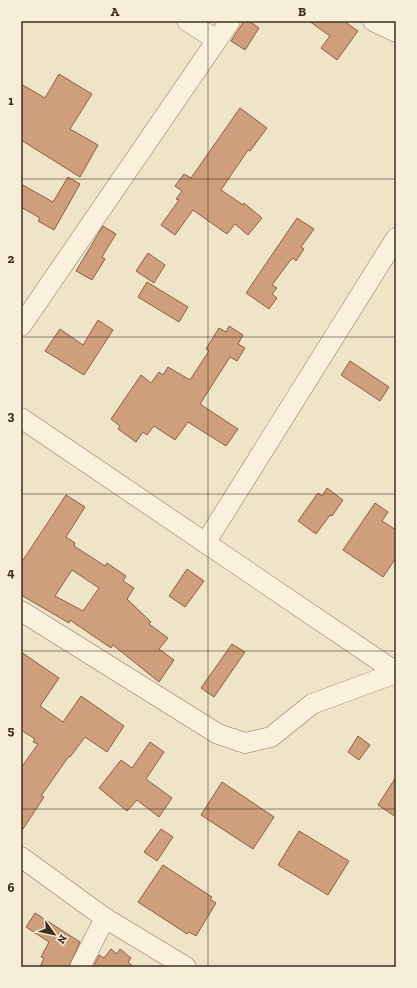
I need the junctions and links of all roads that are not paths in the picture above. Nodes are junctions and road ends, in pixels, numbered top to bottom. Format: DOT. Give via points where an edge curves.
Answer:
graph roads {
  1 [pos="187,21"];
  2 [pos="230,21"];
  3 [pos="373,21"];
  4 [pos="396,32"];
  5 [pos="217,40"];
  6 [pos="396,238"];
  7 [pos="21,326"];
  8 [pos="21,418"];
  9 [pos="206,542"];
  10 [pos="21,611"];
  11 [pos="396,673"];
  12 [pos="21,857"];
  13 [pos="105,918"];
  14 [pos="80,967"];
  15 [pos="186,967"];
  1 -- 5 [label="street"];
  2 -- 5 [label="street"];
  3 -- 4 [label="street"];
  5 -- 7 [label="street"];
  6 -- 9 [label="street"];
  8 -- 9 [label="street"];
  9 -- 11 [label="street"];
  10 -- 11 [label="street" via="218,734 245,743 271,737 312,704"];
  12 -- 13 [label="street"];
  13 -- 14 [label="street"];
  13 -- 15 [label="street"];
}
